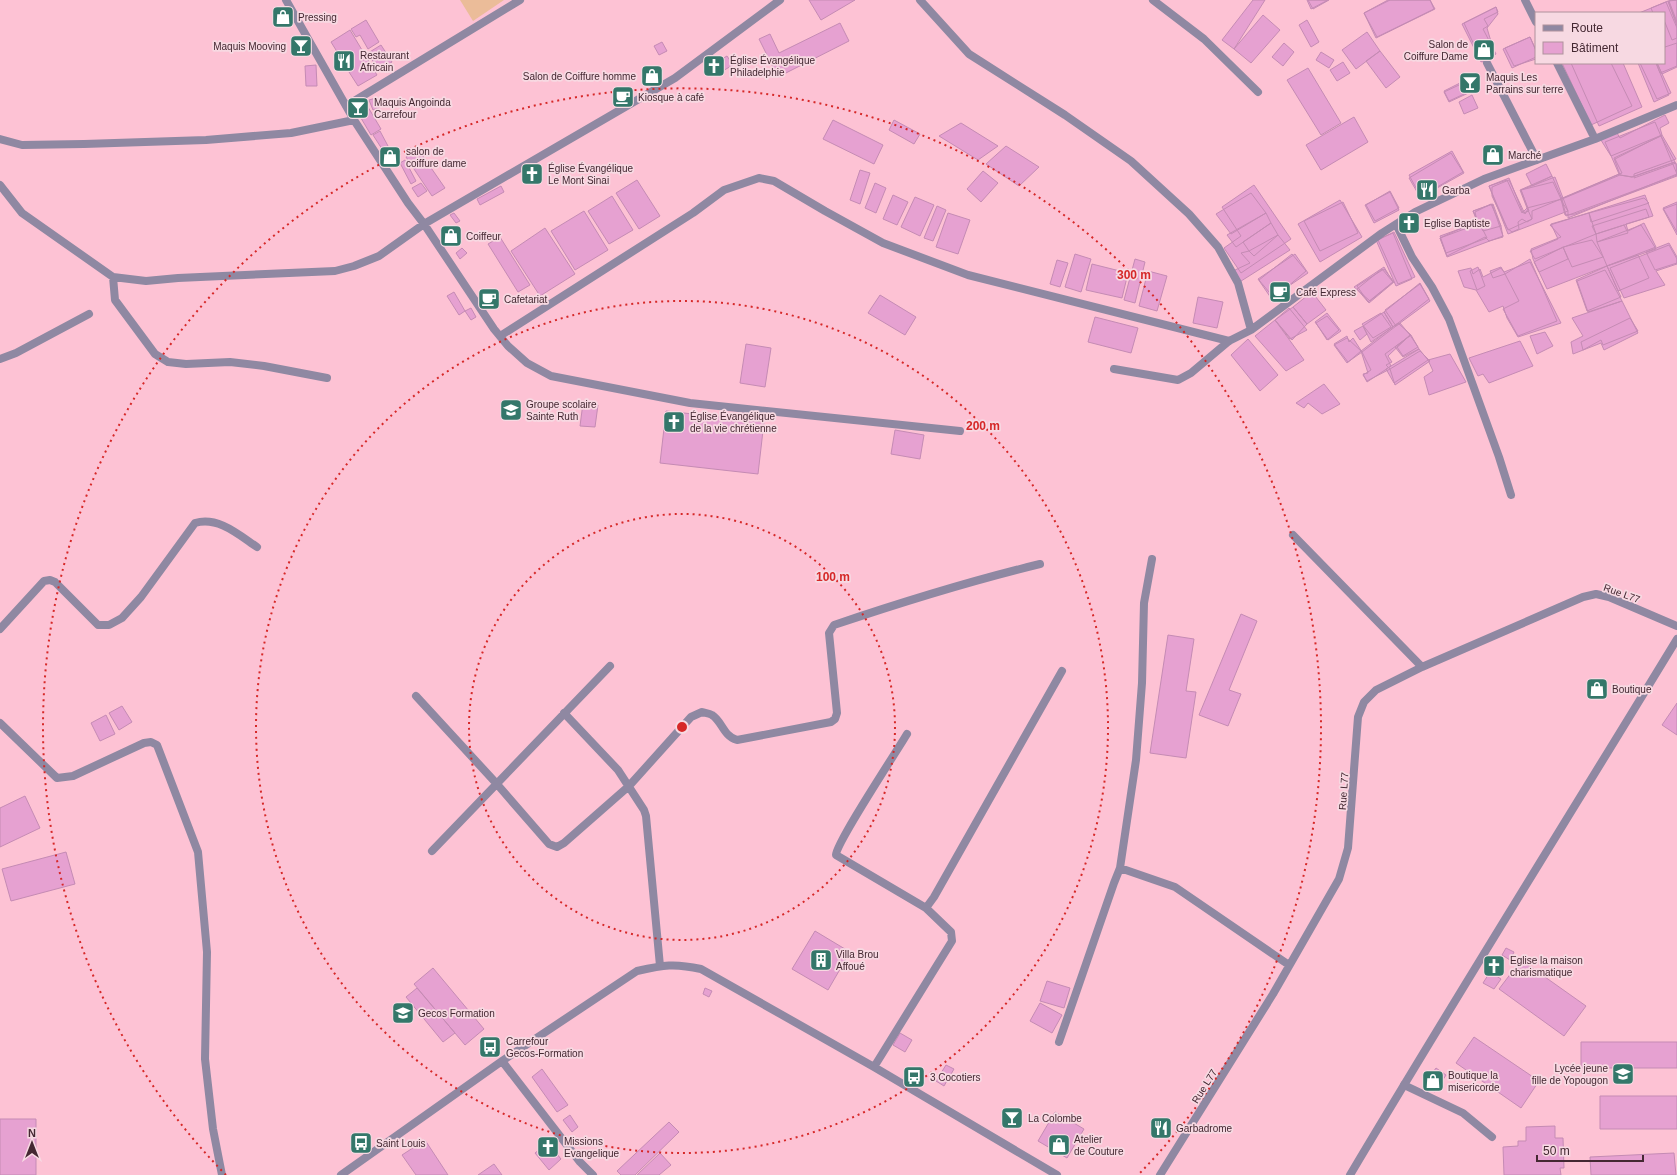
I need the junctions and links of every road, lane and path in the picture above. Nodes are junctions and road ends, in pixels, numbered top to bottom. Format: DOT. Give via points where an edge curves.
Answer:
graph roads {
  1 [pos="286,0"];
  2 [pos="520,0"];
  3 [pos="780,0"];
  4 [pos="920,0"];
  5 [pos="1152,0"];
  6 [pos="1525,0"];
  7 [pos="1535,20"];
  8 [pos="1487,63"];
  9 [pos="1558,64"];
  10 [pos="1258,92"];
  11 [pos="1677,105"];
  12 [pos="346,106"];
  13 [pos="354,120"];
  14 [pos="0,139"];
  15 [pos="1595,139"];
  16 [pos="1537,160"];
  17 [pos="0,185"];
  18 [pos="424,224"];
  19 [pos="1396,224"];
  20 [pos="113,277"];
  21 [pos="89,314"];
  22 [pos="1251,330"];
  23 [pos="500,336"];
  24 [pos="1229,341"];
  25 [pos="0,359"];
  26 [pos="1114,369"];
  27 [pos="327,378"];
  28 [pos="960,431"];
  29 [pos="1511,495"];
  30 [pos="1293,535"];
  31 [pos="257,547"];
  32 [pos="1152,559"];
  33 [pos="1040,564"];
  34 [pos="1677,626"];
  35 [pos="0,629"];
  36 [pos="1677,639"];
  37 [pos="610,666"];
  38 [pos="1422,667"];
  39 [pos="1062,671"];
  40 [pos="416,696"];
  41 [pos="564,713"];
  42 [pos="0,723"];
  43 [pos="907,734"];
  44 [pos="496,783"];
  45 [pos="629,786"];
  46 [pos="432,851"];
  47 [pos="1120,868"];
  48 [pos="926,908"];
  49 [pos="1289,965"];
  50 [pos="660,966"];
  51 [pos="1059,1042"];
  52 [pos="502,1062"];
  53 [pos="874,1067"];
  54 [pos="1404,1085"];
  55 [pos="1492,1137"];
  56 [pos="222,1175"];
  57 [pos="341,1175"];
  58 [pos="592,1175"];
  59 [pos="1057,1175"];
  60 [pos="1160,1175"];
  61 [pos="1350,1175"];
  1 -- 12 [label="street"];
  2 -- 12 [label="street"];
  3 -- 18 [label="street" via="674,78"];
  4 -- 22 [label="street" via="969,54 1065,115 1131,161 1189,214 1218,247 1238,283"];
  5 -- 10 [label="street" via="1204,39"];
  6 -- 7 [label="street"];
  8 -- 16 [label="street"];
  9 -- 15 [label="street"];
  11 -- 15 [label="street"];
  12 -- 13 [label="street"];
  13 -- 14 [label="street" via="291,133 206,140 22,145"];
  13 -- 18 [label="street" via="408,204"];
  15 -- 16 [label="street"];
  16 -- 19 [label="street" via="1484,179 1415,212"];
  17 -- 20 [label="street" via="22,213"];
  18 -- 20 [label="street" via="379,256 335,271 146,281"];
  18 -- 23 [label="street"];
  19 -- 22 [label="street"];
  19 -- 29 [label="street" via="1412,257 1449,319"];
  20 -- 27 [label="street" via="115,300 154,354 168,362 230,362"];
  21 -- 25 [label="street"];
  22 -- 24 [label="street"];
  23 -- 24 [label="street" via="693,213 724,190 759,178 774,181 883,243 968,275"];
  23 -- 28 [label="street" via="527,363 551,376 690,403"];
  24 -- 26 [label="street" via="1191,373 1178,380"];
  30 -- 38 [label="street"];
  31 -- 35 [label="street" via="226,526 204,520 195,523 141,597 122,618 109,625 98,625 50,580 44,581"];
  32 -- 47 [label="street" via="1144,603 1142,683 1136,760"];
  33 -- 45 [label="street" via="979,579 834,625 829,633 837,713 831,722 737,740 727,734 712,715 702,712 691,717"];
  34 -- 38 [label="street, Rue L77" via="1596,594 1583,597"];
  36 -- 54 [label="street"];
  37 -- 41 [label="street"];
  38 -- 49 [label="street, Rue L77" via="1376,690 1364,702 1358,717 1345,864 1339,879"];
  39 -- 48 [label="street"];
  40 -- 44 [label="street"];
  41 -- 44 [label="street"];
  41 -- 45 [label="street" via="618,770"];
  42 -- 56 [label="street" via="57,778 73,776 144,743 151,742 157,745 198,852 207,952 205,1059 212,1129"];
  43 -- 48 [label="street" via="848,830 836,855"];
  44 -- 45 [label="street" via="549,844 556,847 564,843"];
  44 -- 46 [label="street"];
  45 -- 50 [label="street" via="646,816"];
  47 -- 49 [label="street" via="1175,887"];
  47 -- 51 [label="street"];
  48 -- 53 [label="street" via="951,932 952,941"];
  49 -- 60 [label="street, Rue L77"];
  50 -- 52 [label="street" via="637,971"];
  50 -- 53 [label="street" via="680,965 701,969"];
  52 -- 57 [label="street"];
  52 -- 58 [label="street"];
  53 -- 59 [label="street"];
  54 -- 55 [label="street" via="1462,1113"];
  54 -- 61 [label="street"];
}
